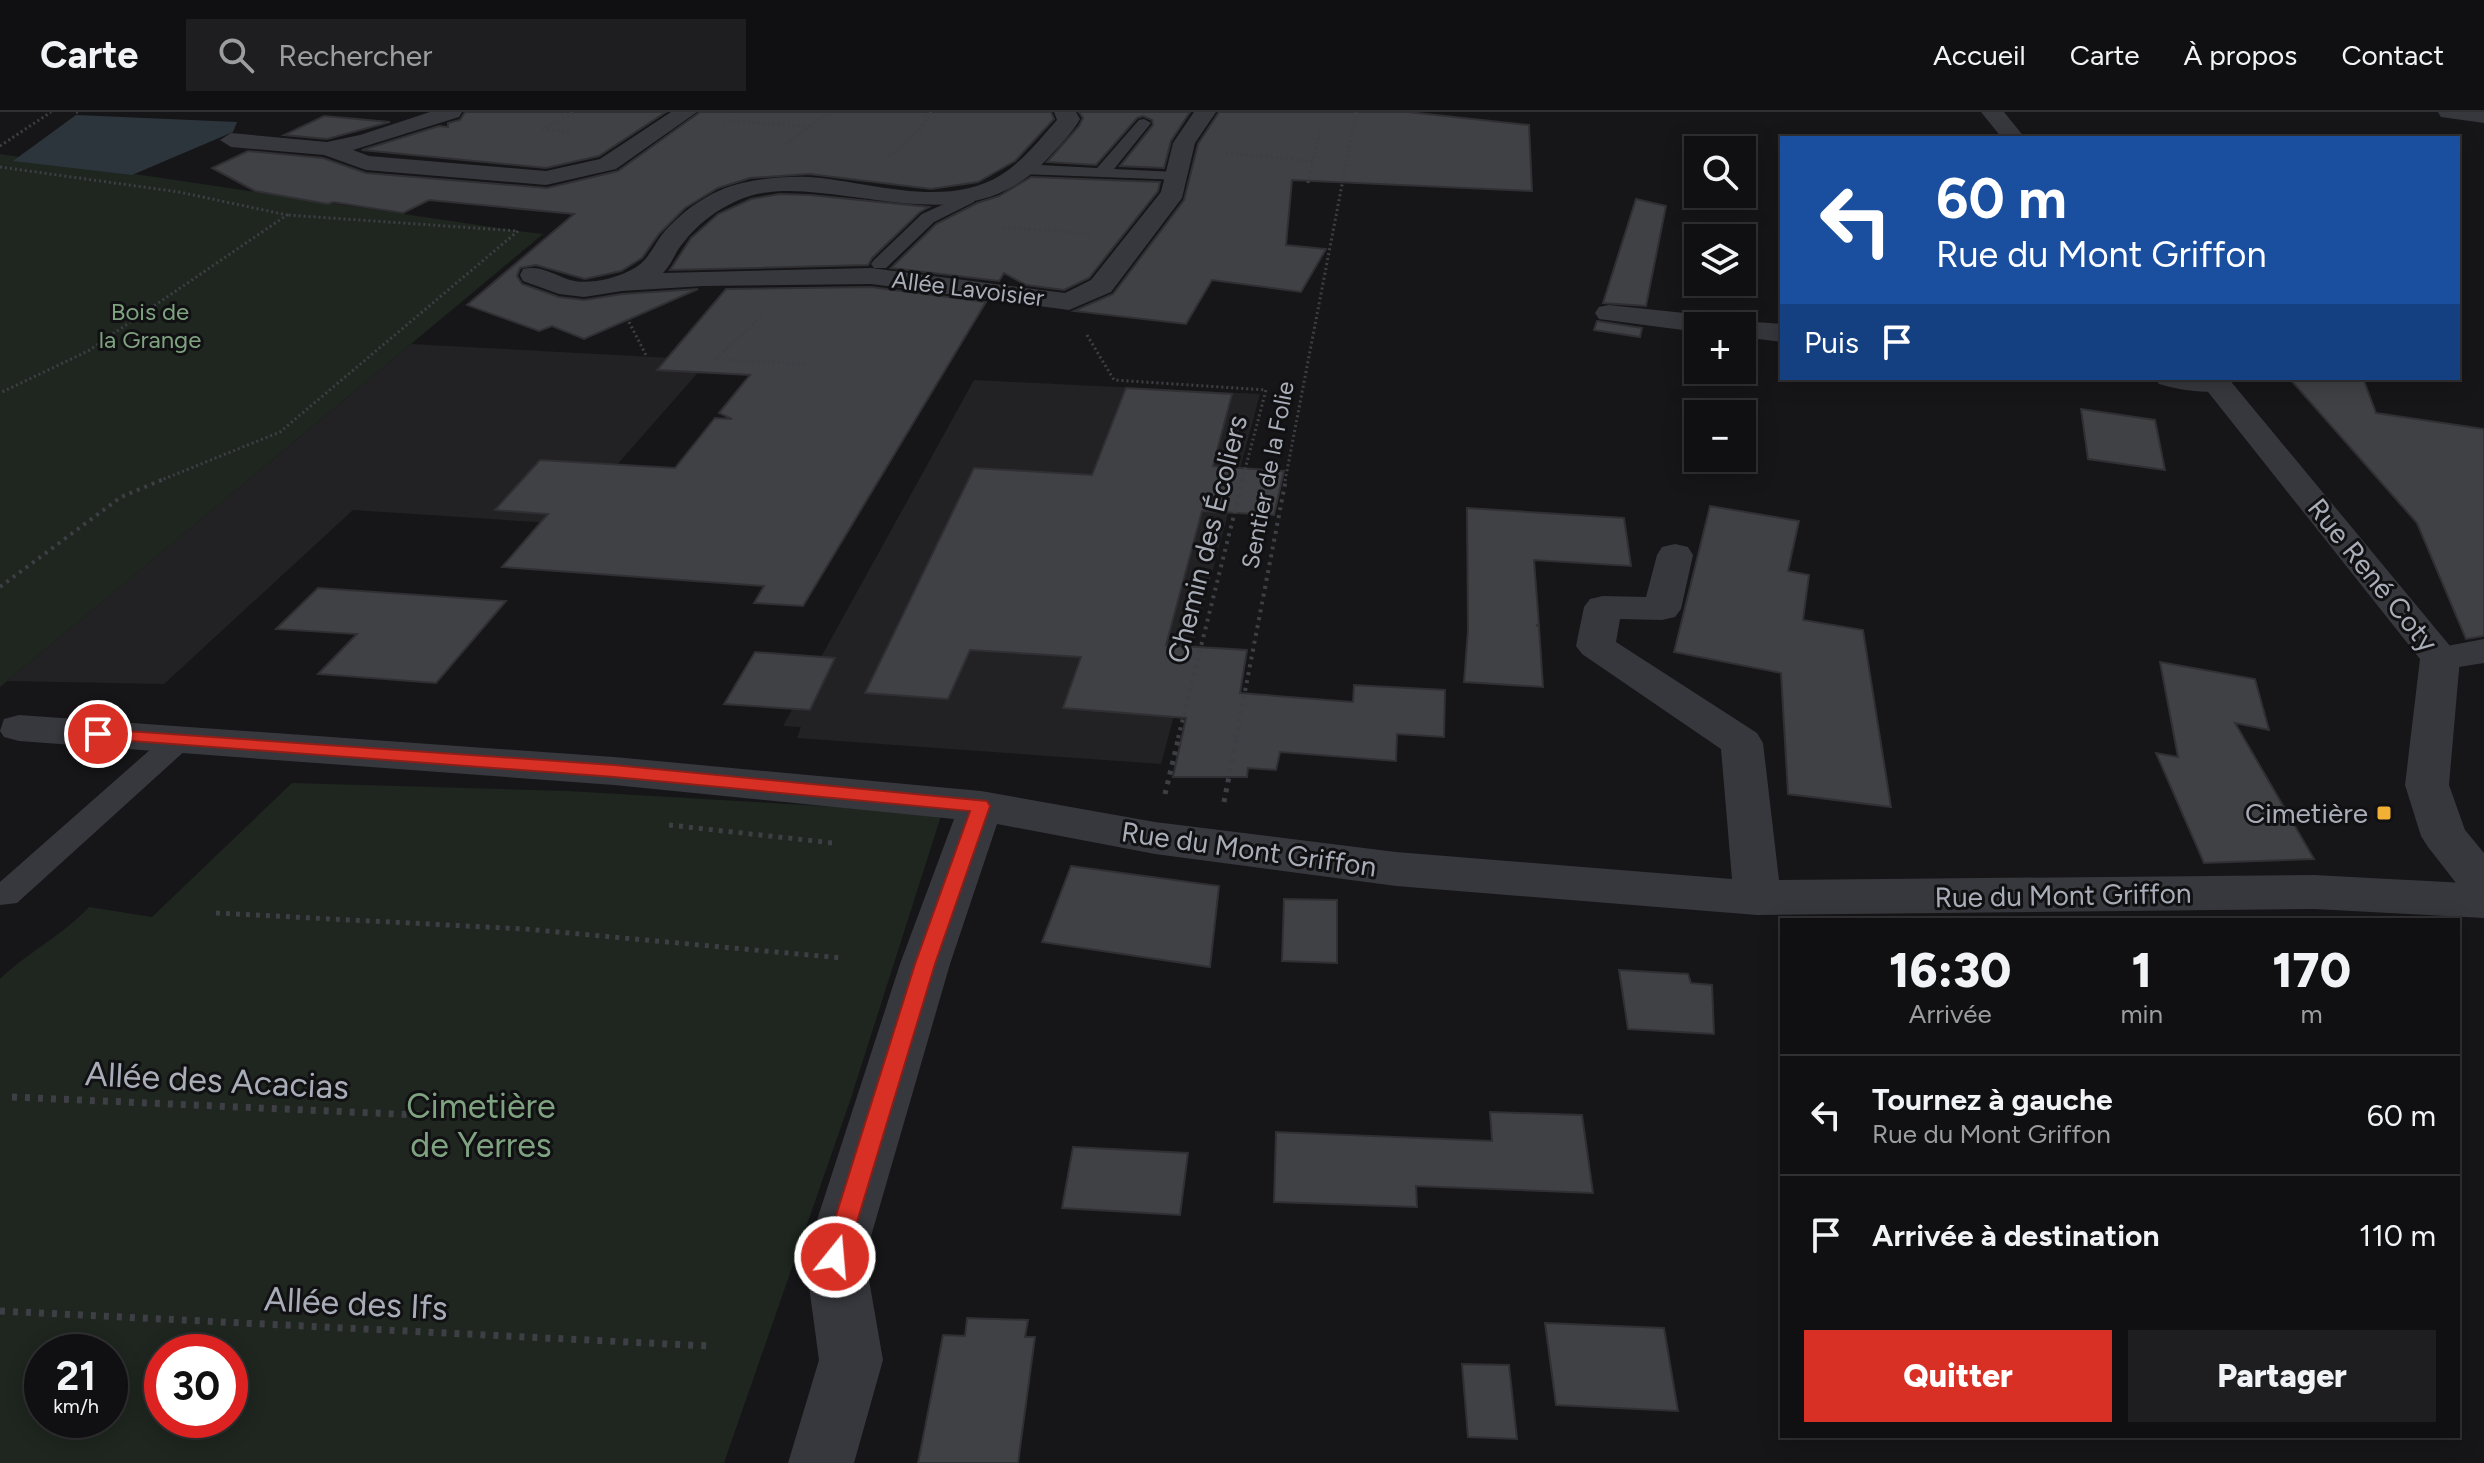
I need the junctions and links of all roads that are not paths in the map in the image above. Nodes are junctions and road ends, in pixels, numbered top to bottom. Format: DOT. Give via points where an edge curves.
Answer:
graph roads {
  1 [pos="451,112"];
  2 [pos="1065,112"];
  3 [pos="1205,112"];
  4 [pos="1992,112"];
  5 [pos="2449,112"];
  6 [pos="380,114"];
  7 [pos="684,114"];
  8 [pos="2484,117"];
  9 [pos="1144,123"];
  10 [pos="416,124"];
  11 [pos="2012,136"];
  12 [pos="231,140"];
  13 [pos="327,149"];
  14 [pos="1178,165"];
  15 [pos="1021,169"];
  16 [pos="1101,174"];
  17 [pos="968,198"];
  18 [pos="880,264"];
  19 [pos="533,275"];
  20 [pos="626,284"];
  21 [pos="1609,313"];
  22 [pos="1684,322"];
  23 [pos="1756,330"];
  24 [pos="1780,333"];
  25 [pos="2214,381"];
  26 [pos="1675,555"];
  27 [pos="2484,651"];
  28 [pos="2440,658"];
  29 [pos="19,728"];
  30 [pos="178,741"];
  31 [pos="981,806"];
  32 [pos="2484,885"];
  33 [pos="6,895"];
  34 [pos="1757,898"];
  35 [pos="2484,901"];
  36 [pos="821,1463"];
  1 -- 10 [label="street"];
  2 -- 15 [label="street" via="1067,123"];
  3 -- 14 [label="street, Allée Lavoisier" via="1184,143"];
  4 -- 11 [label="street"];
  5 -- 8 [label="street"];
  6 -- 10 [label="street"];
  7 -- 13 [label="street" via="608,164 561,176 524,178 366,163"];
  9 -- 16 [label="lane"];
  10 -- 13 [label="street"];
  12 -- 13 [label="street"];
  14 -- 16 [label="lane"];
  14 -- 20 [label="street, Allée Lavoisier" via="1173,193 1101,286 1069,302 871,276"];
  15 -- 16 [label="lane"];
  15 -- 17 [label="street" via="1003,184"];
  17 -- 18 [label="lane" via="928,218"];
  17 -- 20 [label="street" via="762,185 726,196 672,238 657,265"];
  19 -- 20 [label="street, Allée Lavoisier" via="573,289"];
  21 -- 22 [label="street"];
  23 -- 24 [label="street"];
  25 -- 28 [label="street, Rue René Coty"];
  26 -- 34 [label="street" via="1662,609 1603,607 1596,646 1742,743"];
  27 -- 28 [label="street"];
  28 -- 32 [label="street, Rue René Coty" via="2427,785 2444,836"];
  29 -- 30 [label="street, Rue du Mont Griffon"];
  30 -- 31 [label="street, Rue du Mont Griffon" via="614,771"];
  30 -- 33 [label="lane"];
  31 -- 34 [label="street, Rue du Mont Griffon" via="1155,838 1396,869"];
  31 -- 36 [label="street" via="925,964 835,1257 851,1360"];
  34 -- 35 [label="street, Rue du Mont Griffon" via="2314,892"];
}
